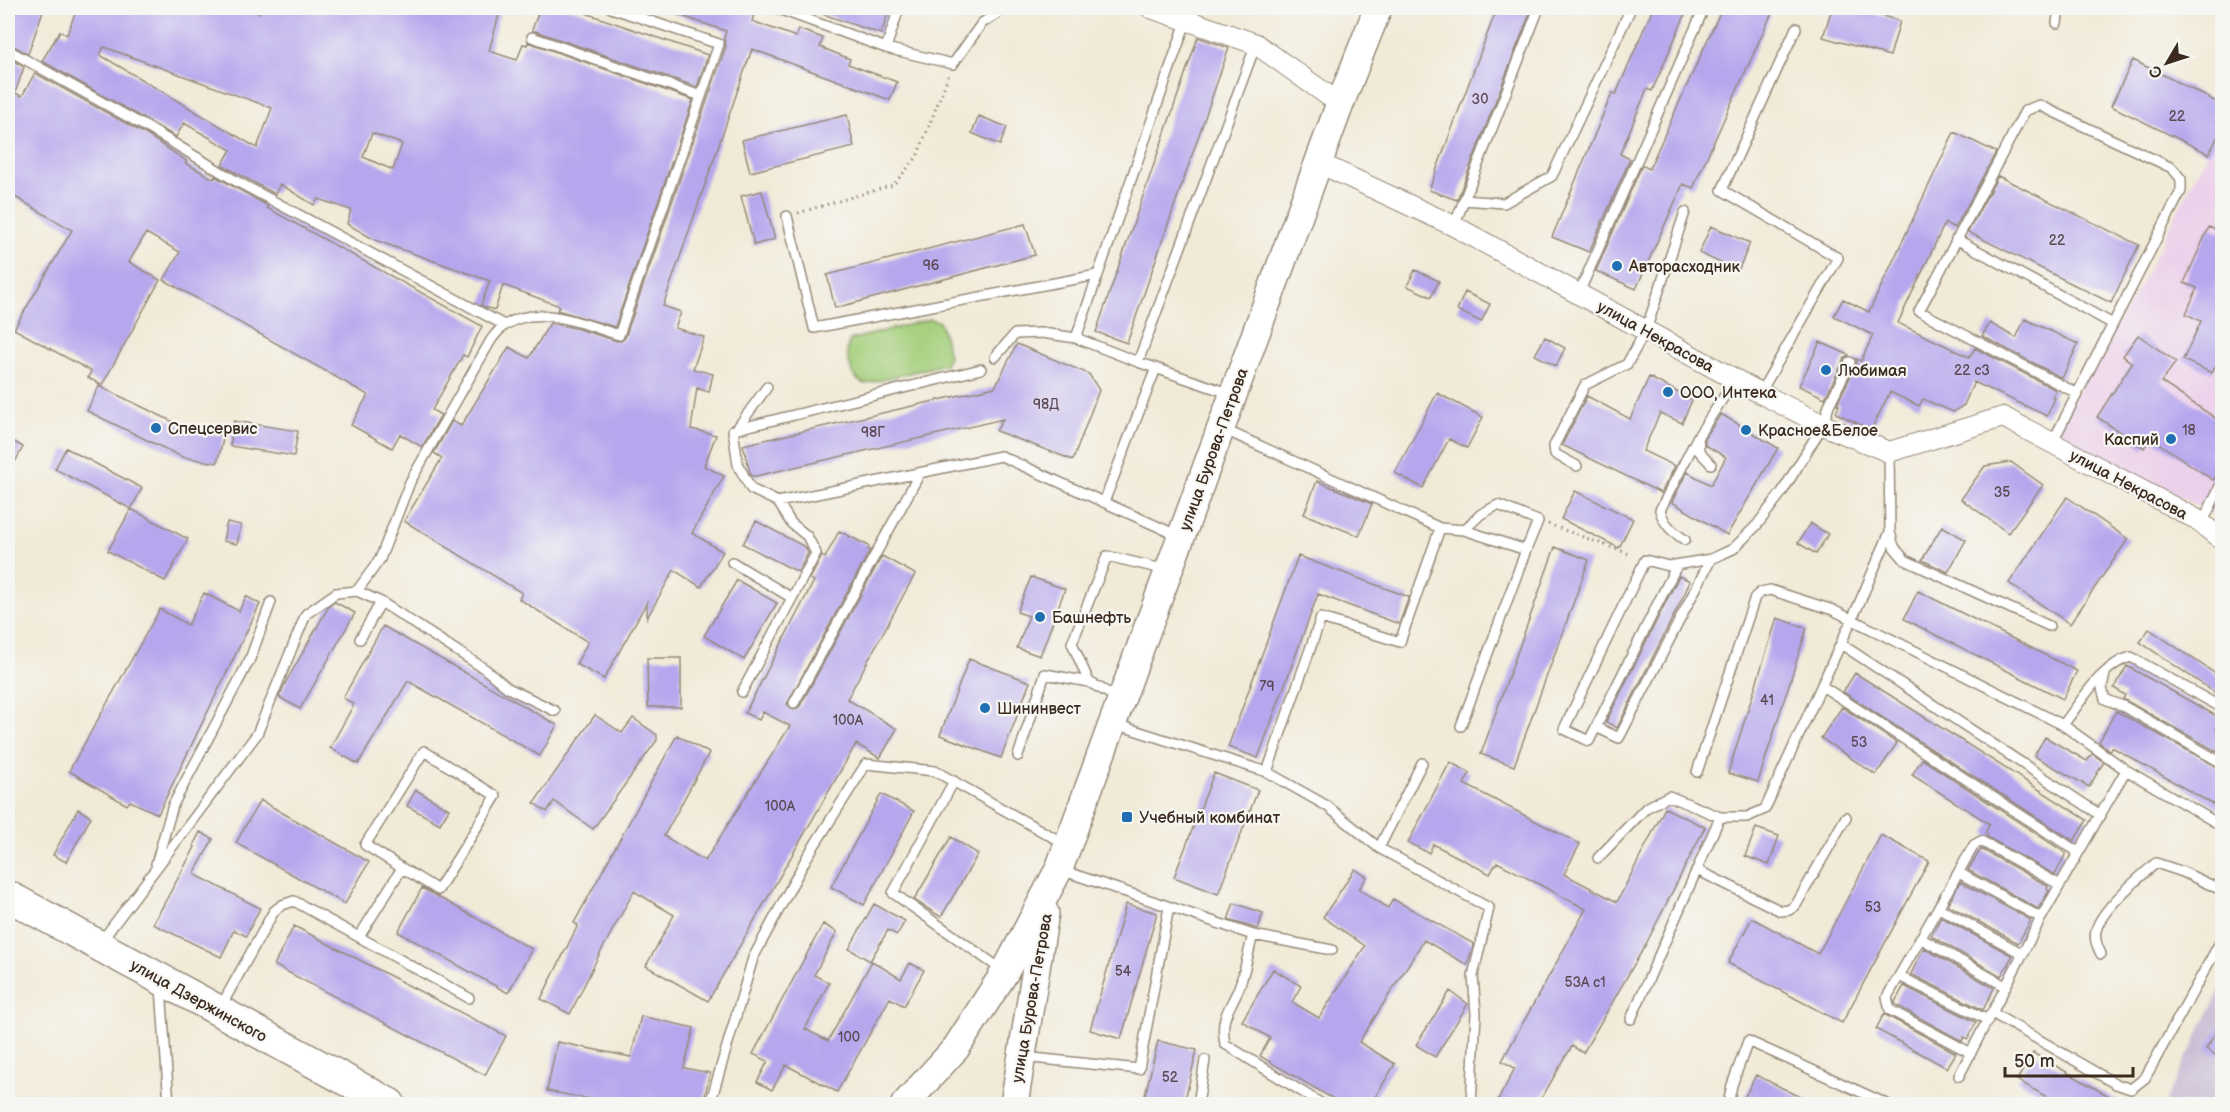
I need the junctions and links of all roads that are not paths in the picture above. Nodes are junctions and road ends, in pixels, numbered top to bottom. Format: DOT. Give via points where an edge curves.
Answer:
graph roads {
  1 [pos="611,8"];
  2 [pos="776,8"];
  3 [pos="899,8"];
  4 [pos="1006,8"];
  5 [pos="1151,8"];
  6 [pos="1378,8"];
  7 [pos="1539,8"];
  8 [pos="1630,8"];
  9 [pos="1704,8"];
  10 [pos="2059,8"];
  11 [pos="1187,19"];
  12 [pos="2057,23"];
  13 [pos="1797,28"];
  14 [pos="532,37"];
  15 [pos="1256,44"];
  16 [pos="886,48"];
  17 [pos="8,50"];
  18 [pos="701,96"];
  19 [pos="1340,104"];
  20 [pos="1319,163"];
  21 [pos="1464,200"];
  22 [pos="1685,212"];
  23 [pos="787,216"];
  24 [pos="1454,226"];
  25 [pos="1956,239"];
  26 [pos="1097,275"];
  27 [pos="1579,293"];
  28 [pos="2113,324"];
  29 [pos="504,325"];
  30 [pos="1646,330"];
  31 [pos="1076,338"];
  32 [pos="995,357"];
  33 [pos="1138,362"];
  34 [pos="1850,362"];
  35 [pos="1156,368"];
  36 [pos="981,369"];
  37 [pos="1735,380"];
  38 [pos="767,387"];
  39 [pos="1760,393"];
  40 [pos="2078,394"];
  41 [pos="1233,395"];
  42 [pos="1823,425"];
  43 [pos="1221,428"];
  44 [pos="736,430"];
  45 [pos="1698,436"];
  46 [pos="2052,443"];
  47 [pos="1889,452"];
  48 [pos="1711,464"];
  49 [pos="1577,466"];
  50 [pos="920,473"];
  51 [pos="2223,482"];
  52 [pos="778,502"];
  53 [pos="1104,502"];
  54 [pos="2202,524"];
  55 [pos="1440,528"];
  56 [pos="1464,530"];
  57 [pos="1890,532"];
  58 [pos="1181,537"];
  59 [pos="1685,540"];
  60 [pos="2223,540"];
  61 [pos="1526,550"];
  62 [pos="1712,559"];
  63 [pos="732,562"];
  64 [pos="1677,565"];
  65 [pos="1169,570"];
  66 [pos="357,591"];
  67 [pos="792,598"];
  68 [pos="271,602"];
  69 [pos="381,602"];
  70 [pos="1852,620"];
  71 [pos="2049,626"];
  72 [pos="360,639"];
  73 [pos="1841,644"];
  74 [pos="2106,670"];
  75 [pos="1089,682"];
  76 [pos="1822,686"];
  77 [pos="742,692"];
  78 [pos="794,703"];
  79 [pos="2217,705"];
  80 [pos="555,711"];
  81 [pos="1117,712"];
  82 [pos="2063,725"];
  83 [pos="1461,726"];
  84 [pos="1596,727"];
  85 [pos="1018,756"];
  86 [pos="1422,763"];
  87 [pos="2223,763"];
  88 [pos="2126,770"];
  89 [pos="1267,772"];
  90 [pos="1697,772"];
  91 [pos="954,781"];
  92 [pos="2099,814"];
  93 [pos="1720,817"];
  94 [pos="1846,817"];
  95 [pos="2223,826"];
  96 [pos="1379,848"];
  97 [pos="2078,852"];
  98 [pos="1598,858"];
  99 [pos="402,868"];
  100 [pos="1058,868"];
  101 [pos="1697,870"];
  102 [pos="154,872"];
  103 [pos="1959,873"];
  104 [pos="2060,885"];
  105 [pos="2223,888"];
  106 [pos="8,896"];
  107 [pos="1169,907"];
  108 [pos="1939,908"];
  109 [pos="2042,918"];
  110 [pos="1253,935"];
  111 [pos="359,937"];
  112 [pos="1920,939"];
  113 [pos="2223,939"];
  114 [pos="99,945"];
  115 [pos="1332,950"];
  116 [pos="2023,954"];
  117 [pos="2101,954"];
  118 [pos="1005,972"];
  119 [pos="1899,975"];
  120 [pos="161,979"];
  121 [pos="2006,986"];
  122 [pos="469,998"];
  123 [pos="219,1011"];
  124 [pos="1990,1017"];
  125 [pos="1630,1019"];
  126 [pos="1971,1053"];
  127 [pos="1020,1056"];
  128 [pos="1205,1060"];
  129 [pos="1959,1076"];
  130 [pos="169,1104"];
  131 [pos="390,1104"];
  132 [pos="710,1104"];
  133 [pos="904,1104"];
  134 [pos="1014,1104"];
  135 [pos="1198,1104"];
  136 [pos="1322,1104"];
  137 [pos="1471,1104"];
  138 [pos="1728,1104"];
  139 [pos="1887,1104"];
  1 -- 18 [label="lane" via="719,44"];
  2 -- 16 [label="lane"];
  3 -- 16 [label="lane"];
  4 -- 16 [label="lane" via="982,23 953,64"];
  5 -- 11 [label="street"];
  6 -- 19 [label="main road, улица Бурова-Петрова"];
  7 -- 21 [label="lane"];
  8 -- 21 [label="lane" via="1552,176 1504,203"];
  9 -- 27 [label="lane"];
  10 -- 12 [label="lane"];
  11 -- 15 [label="street"];
  11 -- 26 [label="lane"];
  13 -- 39 [label="lane" via="1722,190 1838,258"];
  14 -- 18 [label="lane"];
  15 -- 19 [label="street"];
  15 -- 33 [label="lane"];
  17 -- 29 [label="lane" via="236,181"];
  18 -- 29 [label="lane" via="620,335 554,316 526,317"];
  19 -- 20 [label="main road, улица Бурова-Петрова"];
  20 -- 24 [label="street, улица Некрасова"];
  20 -- 41 [label="main road, улица Бурова-Петрова"];
  21 -- 24 [label="lane"];
  22 -- 30 [label="lane"];
  23 -- 26 [label="lane" via="814,328"];
  24 -- 27 [label="street, улица Некрасова"];
  25 -- 28 [label="lane"];
  25 -- 28 [label="lane" via="2025,111 2039,105 2172,168 2181,179 2181,191"];
  25 -- 40 [label="lane" via="1919,311"];
  26 -- 31 [label="lane"];
  27 -- 30 [label="street, улица Некрасова"];
  28 -- 40 [label="lane"];
  29 -- 66 [label="lane" via="491,340 410,482 380,559"];
  30 -- 37 [label="street, улица Некрасова"];
  30 -- 49 [label="lane" via="1626,364 1594,379 1580,393 1553,448"];
  31 -- 32 [label="lane" via="1015,334"];
  31 -- 33 [label="lane"];
  33 -- 35 [label="lane"];
  34 -- 42 [label="lane"];
  35 -- 41 [label="lane"];
  35 -- 53 [label="lane"];
  36 -- 44 [label="lane"];
  37 -- 39 [label="street, улица Некрасова"];
  37 -- 45 [label="lane"];
  38 -- 44 [label="lane"];
  39 -- 42 [label="street, улица Некрасова"];
  40 -- 46 [label="lane"];
  41 -- 43 [label="main road, улица Бурова-Петрова"];
  42 -- 47 [label="street, улица Некрасова"];
  42 -- 62 [label="lane" via="1757,525 1732,549"];
  43 -- 55 [label="lane"];
  43 -- 58 [label="main road, улица Бурова-Петрова"];
  44 -- 52 [label="lane" via="738,465 751,489"];
  45 -- 48 [label="lane" via="1699,451"];
  45 -- 59 [label="lane" via="1660,510 1663,521"];
  46 -- 47 [label="street, улица Некрасова" via="2003,417"];
  46 -- 54 [label="street, улица Некрасова"];
  47 -- 57 [label="lane"];
  50 -- 52 [label="lane"];
  50 -- 53 [label="lane" via="1001,456"];
  50 -- 78 [label="lane"];
  51 -- 54 [label="lane"];
  52 -- 67 [label="lane" via="816,553"];
  53 -- 58 [label="lane"];
  54 -- 60 [label="street, улица Некрасова"];
  55 -- 56 [label="lane"];
  55 -- 89 [label="lane" via="1400,642 1321,618"];
  56 -- 61 [label="lane"];
  56 -- 61 [label="lane" via="1498,505 1538,521"];
  57 -- 70 [label="lane"];
  57 -- 71 [label="lane" via="1894,547 1905,561"];
  58 -- 65 [label="main road, улица Бурова-Петрова"];
  61 -- 83 [label="lane"];
  62 -- 64 [label="lane"];
  62 -- 84 [label="lane" via="1619,738"];
  63 -- 67 [label="lane"];
  64 -- 84 [label="lane"];
  64 -- 84 [label="lane" via="1645,560 1564,729 1589,741"];
  65 -- 75 [label="lane" via="1107,556 1072,643"];
  65 -- 81 [label="main road, улица Бурова-Петрова"];
  66 -- 69 [label="lane"];
  66 -- 102 [label="lane" via="336,593 306,614 257,734"];
  67 -- 77 [label="lane"];
  68 -- 102 [label="lane" via="250,658 173,805"];
  69 -- 72 [label="lane"];
  69 -- 80 [label="lane" via="508,688"];
  70 -- 73 [label="lane"];
  70 -- 82 [label="lane"];
  70 -- 90 [label="lane" via="1770,590 1755,597"];
  73 -- 76 [label="lane"];
  73 -- 92 [label="lane"];
  74 -- 79 [label="lane" via="2132,657"];
  74 -- 82 [label="lane"];
  74 -- 87 [label="lane" via="2102,688 2105,699"];
  75 -- 81 [label="lane"];
  75 -- 85 [label="lane" via="1045,674"];
  76 -- 93 [label="lane" via="1765,809 1746,818"];
  76 -- 97 [label="lane"];
  81 -- 89 [label="lane"];
  81 -- 100 [label="main road, улица Бурова-Петрова"];
  82 -- 88 [label="lane"];
  86 -- 96 [label="lane"];
  88 -- 92 [label="lane"];
  88 -- 95 [label="lane"];
  89 -- 96 [label="lane" via="1327,806"];
  91 -- 100 [label="lane"];
  91 -- 118 [label="lane" via="893,893"];
  91 -- 132 [label="lane" via="935,771 866,764 807,857 753,958"];
  92 -- 97 [label="lane"];
  93 -- 98 [label="lane" via="1669,796 1646,808"];
  93 -- 101 [label="lane"];
  94 -- 101 [label="lane" via="1796,905 1789,910 1781,911"];
  96 -- 137 [label="lane" via="1489,908 1473,976"];
  97 -- 104 [label="lane"];
  99 -- 99 [label="lane" via="438,890 496,796 424,751 365,845"];
  99 -- 111 [label="lane"];
  100 -- 107 [label="lane"];
  100 -- 118 [label="main road, улица Бурова-Петрова"];
  100 -- 127 [label="main road, улица Бурова-Петрова"];
  101 -- 125 [label="lane"];
  102 -- 114 [label="lane"];
  103 -- 104 [label="lane" via="1974,845 1981,841"];
  103 -- 108 [label="lane"];
  103 -- 109 [label="lane"];
  104 -- 109 [label="lane"];
  105 -- 117 [label="lane" via="2156,863 2107,911 2096,930 2095,941"];
  106 -- 114 [label="main road, улица Дзержинского"];
  107 -- 110 [label="lane"];
  107 -- 127 [label="lane" via="1139,1069"];
  108 -- 112 [label="lane"];
  108 -- 116 [label="lane"];
  109 -- 116 [label="lane"];
  110 -- 115 [label="lane"];
  110 -- 136 [label="lane" via="1238,990 1225,1013 1225,1044"];
  111 -- 122 [label="lane"];
  111 -- 123 [label="lane" via="294,901 282,904 274,911"];
  112 -- 119 [label="lane"];
  112 -- 121 [label="lane"];
  113 -- 124 [label="lane" via="2145,1078 2131,1089"];
  114 -- 120 [label="main road, улица Дзержинского"];
  116 -- 121 [label="lane"];
  118 -- 133 [label="main road, улица Бурова-Петрова" via="956,1048"];
  119 -- 124 [label="lane"];
  119 -- 126 [label="lane" via="1887,997 1890,1010"];
  120 -- 123 [label="main road, улица Дзержинского"];
  120 -- 130 [label="lane"];
  121 -- 124 [label="lane"];
  123 -- 131 [label="main road, улица Дзержинского"];
  124 -- 126 [label="lane"];
  126 -- 129 [label="lane"];
  127 -- 134 [label="main road, улица Бурова-Петрова"];
  128 -- 135 [label="lane"];
  138 -- 139 [label="lane" via="1748,1041"];
}
